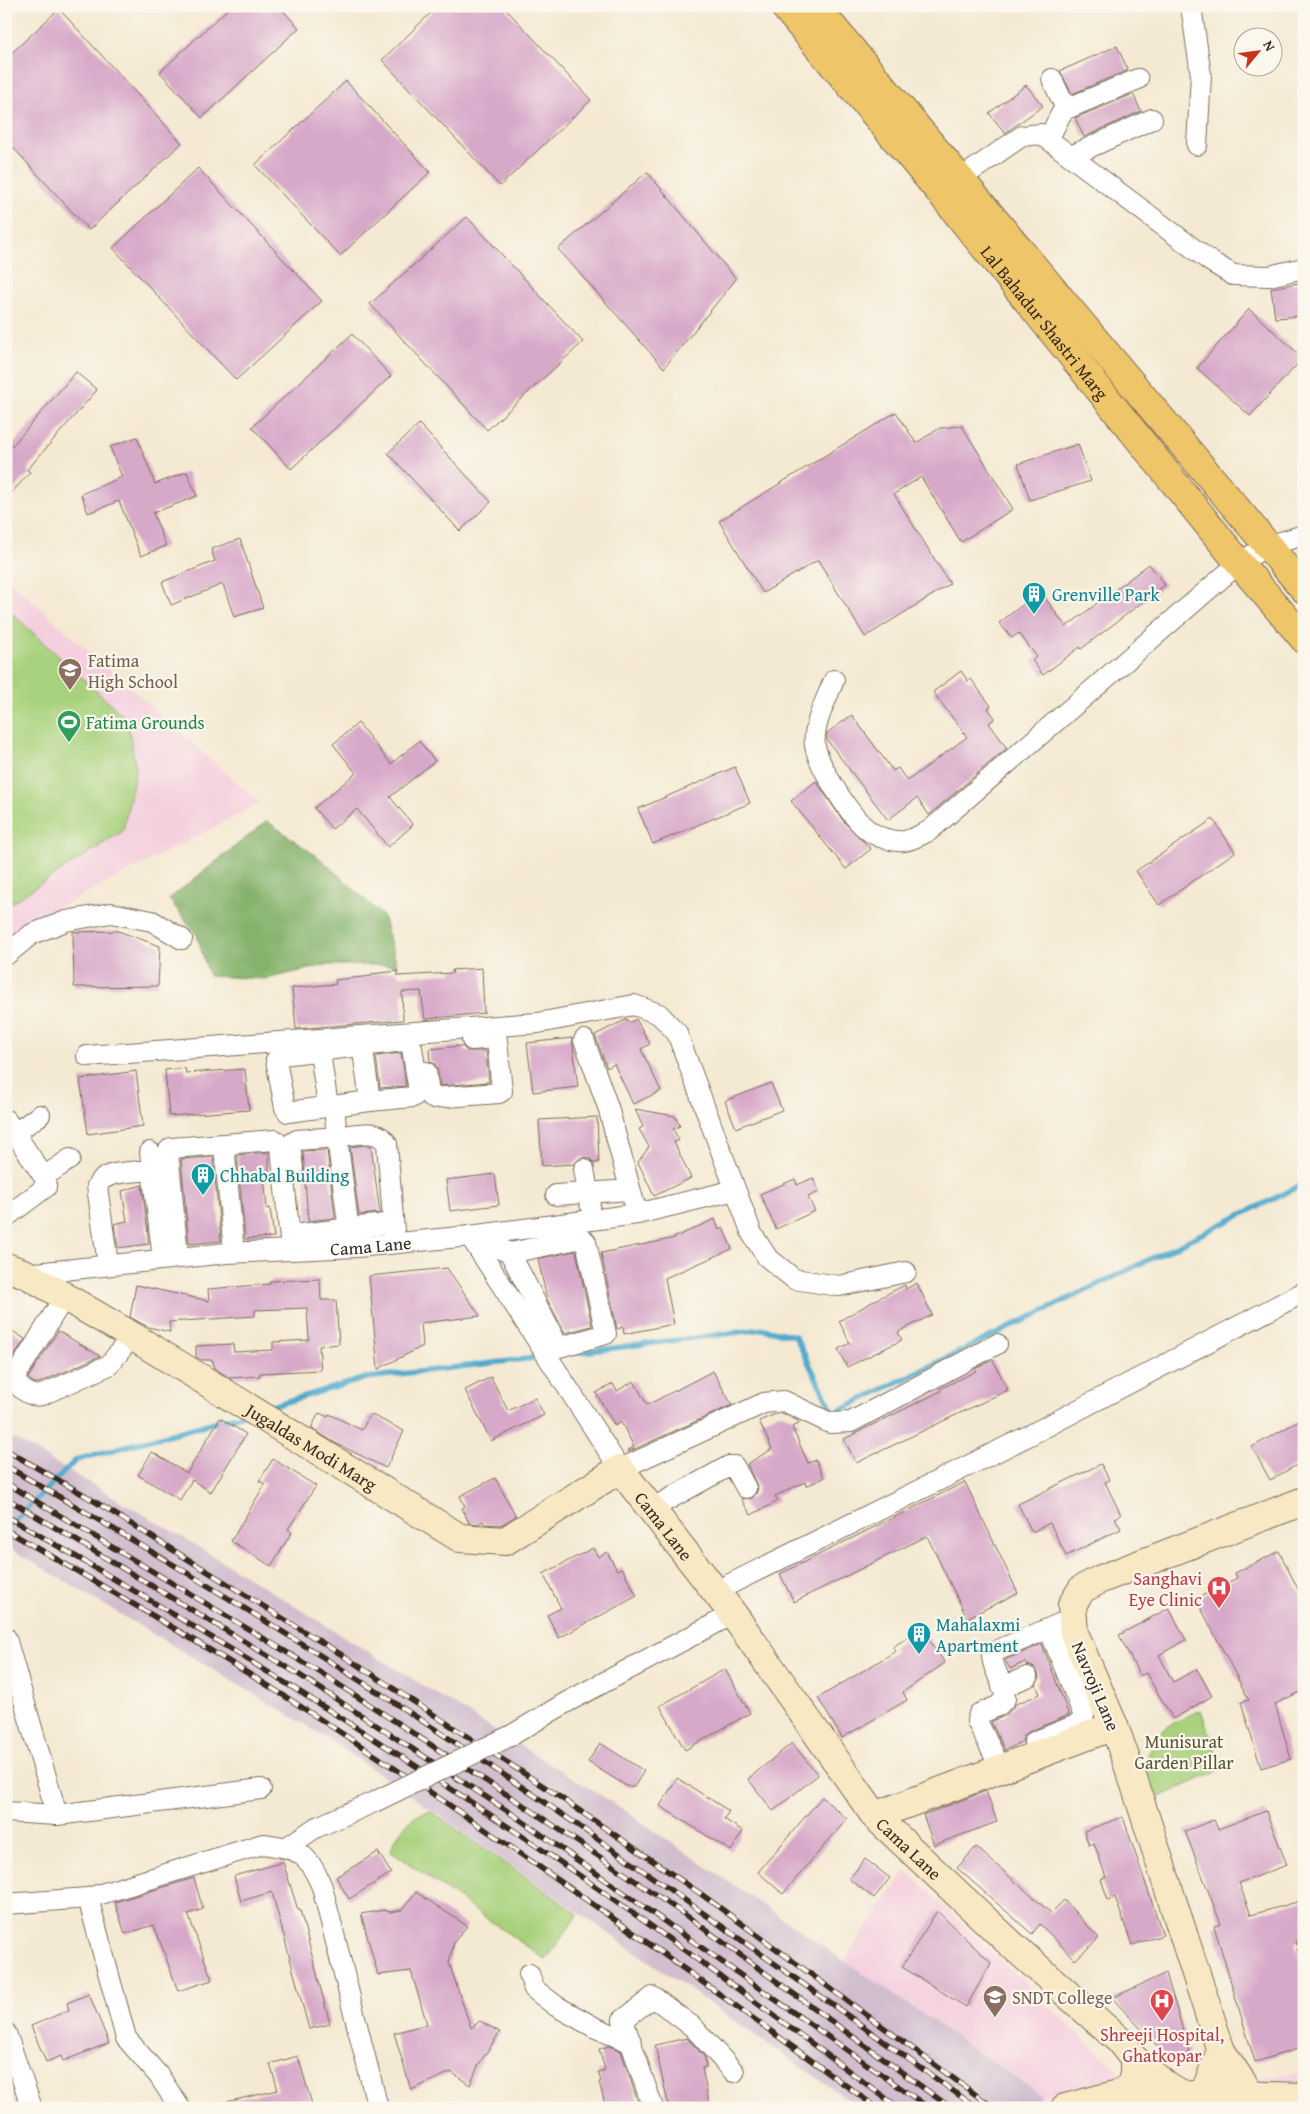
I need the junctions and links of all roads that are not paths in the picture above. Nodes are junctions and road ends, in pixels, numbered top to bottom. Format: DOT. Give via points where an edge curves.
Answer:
graph roads {
  1 [pos="784,6"];
  2 [pos="815,6"];
  3 [pos="1190,6"];
  4 [pos="1052,79"];
  5 [pos="1138,79"];
  6 [pos="1066,110"];
  7 [pos="1152,118"];
  8 [pos="1049,138"];
  9 [pos="1197,145"];
  10 [pos="1072,156"];
  11 [pos="950,186"];
  12 [pos="1304,268"];
  13 [pos="1060,298"];
  14 [pos="1040,316"];
  15 [pos="1196,460"];
  16 [pos="1172,480"];
  17 [pos="1304,535"];
  18 [pos="1267,546"];
  19 [pos="1239,563"];
  20 [pos="1304,589"];
  21 [pos="1304,639"];
  22 [pos="834,680"];
  23 [pos="182,940"];
  24 [pos="6,955"];
  25 [pos="422,1039"];
  26 [pos="584,1040"];
  27 [pos="362,1042"];
  28 [pos="319,1045"];
  29 [pos="87,1056"];
  30 [pos="370,1101"];
  31 [pos="331,1106"];
  32 [pos="40,1115"];
  33 [pos="10,1127"];
  34 [pos="337,1137"];
  35 [pos="224,1145"];
  36 [pos="70,1159"];
  37 [pos="584,1170"];
  38 [pos="45,1176"];
  39 [pos="630,1190"];
  40 [pos="735,1190"];
  41 [pos="588,1193"];
  42 [pos="556,1195"];
  43 [pos="637,1214"];
  44 [pos="6,1217"];
  45 [pos="593,1221"];
  46 [pos="393,1223"];
  47 [pos="470,1236"];
  48 [pos="350,1238"];
  49 [pos="395,1243"];
  50 [pos="298,1244"];
  51 [pos="234,1248"];
  52 [pos="510,1253"];
  53 [pos="170,1258"];
  54 [pos="108,1265"];
  55 [pos="16,1270"];
  56 [pos="906,1272"];
  57 [pos="1304,1292"];
  58 [pos="65,1296"];
  59 [pos="132,1336"];
  60 [pos="997,1344"];
  61 [pos="620,1469"];
  62 [pos="746,1488"];
  63 [pos="1304,1501"];
  64 [pos="652,1509"];
  65 [pos="716,1591"];
  66 [pos="733,1614"];
  67 [pos="1061,1623"];
  68 [pos="6,1638"];
  69 [pos="1027,1677"];
  70 [pos="1002,1687"];
  71 [pos="1114,1726"];
  72 [pos="998,1764"];
  73 [pos="261,1790"];
  74 [pos="6,1812"];
  75 [pos="58,1814"];
  76 [pos="874,1816"];
  77 [pos="287,1847"];
  78 [pos="88,1898"];
  79 [pos="6,1904"];
  80 [pos="529,1974"];
  81 [pos="6,2033"];
  82 [pos="632,2044"];
  83 [pos="1221,2051"];
  84 [pos="1134,2058"];
  85 [pos="734,2072"];
  86 [pos="1194,2095"];
  87 [pos="1252,2097"];
  88 [pos="1304,2097"];
  89 [pos="32,2108"];
  90 [pos="180,2108"];
  91 [pos="378,2108"];
  92 [pos="653,2108"];
  93 [pos="1065,2108"];
  94 [pos="1126,2108"];
  1 -- 11 [label="main road, Lal Bahadur Shastri Marg"];
  2 -- 11 [label="main road, Lal Bahadur Shastri Marg"];
  3 -- 9 [label="street" via="1201,75"];
  4 -- 6 [label="street"];
  5 -- 6 [label="street"];
  6 -- 8 [label="street"];
  7 -- 10 [label="street"];
  8 -- 10 [label="street"];
  8 -- 11 [label="street" via="1041,134 1022,136"];
  10 -- 12 [label="street" via="1233,275 1269,276"];
  11 -- 13 [label="main road, Lal Bahadur Shastri Marg"];
  11 -- 14 [label="main road, Lal Bahadur Shastri Marg"];
  13 -- 14 [label="main road"];
  13 -- 15 [label="main road, Lal Bahadur Shastri Marg"];
  14 -- 16 [label="main road, Lal Bahadur Shastri Marg"];
  15 -- 16 [label="main road"];
  15 -- 18 [label="main road, Lal Bahadur Shastri Marg"];
  16 -- 19 [label="main road, Lal Bahadur Shastri Marg"];
  17 -- 18 [label="street"];
  18 -- 19 [label="street"];
  18 -- 20 [label="main road, Lal Bahadur Shastri Marg"];
  19 -- 21 [label="main road, Lal Bahadur Shastri Marg"];
  19 -- 22 [label="street" via="929,831 904,841 887,839 868,830 849,810 829,780 815,746 818,720"];
  23 -- 24 [label="street" via="152,921 112,913 66,921 32,934"];
  25 -- 25 [label="street" via="432,1098 502,1091 498,1044 494,1038"];
  25 -- 27 [label="street"];
  25 -- 40 [label="street" via="538,1023 634,1005 659,1014 677,1033"];
  26 -- 39 [label="street" via="608,1107"];
  27 -- 28 [label="street"];
  27 -- 30 [label="street"];
  27 -- 30 [label="street" via="405,1041 410,1044 419,1092 413,1097"];
  28 -- 29 [label="street"];
  28 -- 31 [label="street"];
  28 -- 31 [label="street" via="281,1055 276,1060 285,1108 288,1112"];
  30 -- 31 [label="street"];
  31 -- 34 [label="street"];
  32 -- 33 [label="street"];
  33 -- 38 [label="street"];
  34 -- 46 [label="street" via="376,1134 383,1137 387,1144"];
  34 -- 48 [label="street"];
  34 -- 50 [label="street" via="297,1140 290,1146"];
  35 -- 50 [label="street" via="275,1140 279,1143"];
  35 -- 51 [label="street"];
  35 -- 53 [label="street" via="171,1148 168,1151"];
  36 -- 38 [label="street"];
  37 -- 41 [label="street"];
  38 -- 44 [label="street" via="46,1187"];
  39 -- 41 [label="street"];
  39 -- 43 [label="street"];
  40 -- 43 [label="street"];
  40 -- 56 [label="street" via="752,1234 767,1257 794,1279 839,1286"];
  41 -- 42 [label="street"];
  41 -- 45 [label="street"];
  43 -- 45 [label="street"];
  45 -- 47 [label="street"];
  46 -- 48 [label="street"];
  46 -- 49 [label="street"];
  47 -- 49 [label="street, Cama Lane"];
  47 -- 52 [label="street"];
  47 -- 61 [label="street, Cama Lane"];
  48 -- 49 [label="street, Cama Lane"];
  48 -- 50 [label="street, Cama Lane"];
  50 -- 51 [label="street, Cama Lane"];
  51 -- 53 [label="street, Cama Lane"];
  52 -- 52 [label="street" via="558,1346 606,1334 585,1240 580,1238"];
  53 -- 54 [label="street, Cama Lane"];
  53 -- 54 [label="street" via="151,1161 107,1176 97,1186"];
  54 -- 55 [label="street, Cama Lane"];
  55 -- 58 [label="street, Jugaldas Modi Marg"];
  57 -- 65 [label="street" via="1032,1434"];
  58 -- 59 [label="street, Jugaldas Modi Marg"];
  58 -- 59 [label="street" via="15,1377 18,1386 33,1395 42,1395 109,1365"];
  59 -- 61 [label="street, Jugaldas Modi Marg" via="460,1538 505,1541"];
  60 -- 61 [label="street" via="851,1422 830,1423 784,1401 764,1403"];
  61 -- 64 [label="street, Cama Lane"];
  62 -- 64 [label="street" via="737,1469 729,1466"];
  63 -- 67 [label="street, Navroji Lane" via="1082,1589"];
  64 -- 65 [label="street, Cama Lane"];
  65 -- 66 [label="street, Cama Lane"];
  66 -- 76 [label="street, Cama Lane"];
  66 -- 77 [label="street, bridge" via="567,1702 512,1735 315,1828"];
  67 -- 70 [label="street" via="996,1651 992,1665"];
  67 -- 71 [label="street, Navroji Lane" via="1074,1633"];
  67 -- 72 [label="street" via="1084,1720"];
  68 -- 75 [label="street"];
  69 -- 70 [label="street"];
  70 -- 72 [label="street" via="1005,1699 998,1706 979,1714 977,1721"];
  71 -- 72 [label="street"];
  71 -- 83 [label="street, Navroji Lane"];
  72 -- 76 [label="street"];
  73 -- 75 [label="street"];
  74 -- 75 [label="street"];
  76 -- 84 [label="street, Cama Lane" via="1120,2041"];
  77 -- 78 [label="street" via="263,1844"];
  77 -- 91 [label="street" via="312,1864 322,1887"];
  78 -- 79 [label="street"];
  78 -- 90 [label="street" via="126,2038 160,2076"];
  80 -- 82 [label="street" via="534,1989 556,2006"];
  81 -- 89 [label="street"];
  82 -- 85 [label="street" via="623,2020 653,1997 693,2027"];
  82 -- 92 [label="street"];
  83 -- 86 [label="street"];
  83 -- 87 [label="street, Navroji Lane"];
  84 -- 86 [label="street, Cama Lane" via="1168,2087"];
  84 -- 93 [label="street" via="1134,2083 1122,2093"];
  86 -- 87 [label="street"];
  86 -- 94 [label="street" via="1149,2100"];
  87 -- 88 [label="street"];
}
